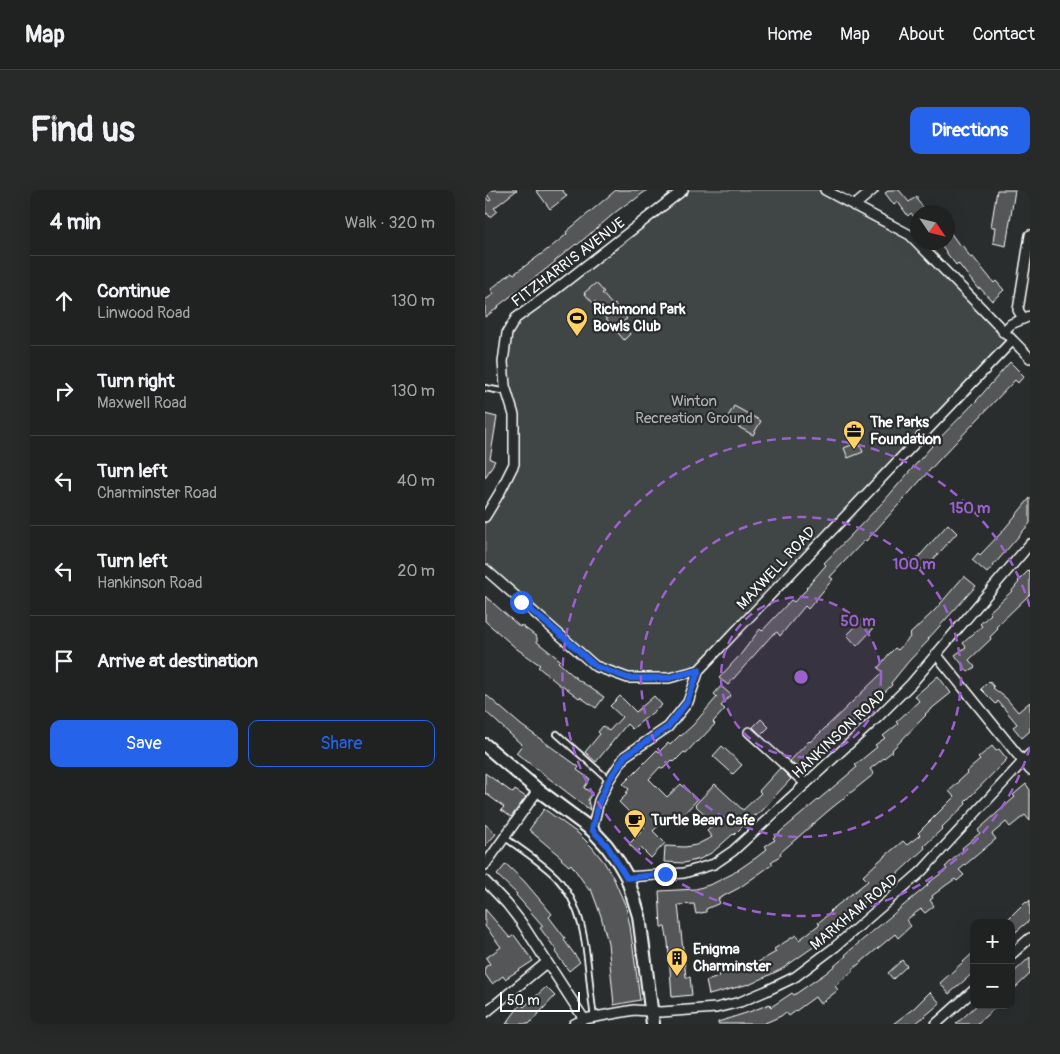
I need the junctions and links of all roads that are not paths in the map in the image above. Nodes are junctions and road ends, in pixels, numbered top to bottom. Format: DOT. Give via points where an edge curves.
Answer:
graph roads {
  1 [pos="683,190"];
  2 [pos="825,190"];
  3 [pos="873,190"];
  4 [pos="854,206"];
  5 [pos="1030,235"];
  6 [pos="1027,317"];
  7 [pos="1003,332"];
  8 [pos="1012,341"];
  9 [pos="1030,358"];
  10 [pos="485,388"];
  11 [pos="507,392"];
  12 [pos="485,517"];
  13 [pos="1030,544"];
  14 [pos="485,568"];
  15 [pos="936,654"];
  16 [pos="699,670"];
  17 [pos="749,732"];
  18 [pos="557,734"];
  19 [pos="485,745"];
  20 [pos="1027,758"];
  21 [pos="1030,770"];
  22 [pos="609,780"];
  23 [pos="806,784"];
  24 [pos="538,790"];
  25 [pos="592,830"];
  26 [pos="504,838"];
  27 [pos="485,865"];
  28 [pos="627,878"];
  29 [pos="485,881"];
  30 [pos="1030,938"];
  31 [pos="1015,951"];
  32 [pos="546,963"];
  33 [pos="970,994"];
  34 [pos="651,1010"];
  35 [pos="485,1013"];
  36 [pos="594,1016"];
  37 [pos="584,1019"];
  38 [pos="574,1024"];
  39 [pos="653,1024"];
  40 [pos="936,1024"];
  1 -- 11 [label="street, FITZHARRIS AVENUE" via="516,318 507,333 503,362"];
  2 -- 4 [label="street"];
  3 -- 4 [label="street"];
  4 -- 7 [label="street" via="910,235"];
  5 -- 6 [label="street" via="1019,310"];
  6 -- 7 [label="street" via="1011,324"];
  7 -- 8 [label="street"];
  8 -- 9 [label="street"];
  8 -- 16 [label="street, MAXWELL ROAD"];
  10 -- 11 [label="lane"];
  11 -- 12 [label="street, FITZHARRIS AVENUE" via="514,415 514,464"];
  13 -- 15 [label="street, HANKINSON ROAD"];
  14 -- 16 [label="street" via="595,666 628,678 669,678"];
  15 -- 20 [label="street"];
  15 -- 23 [label="street, HANKINSON ROAD" via="884,712"];
  16 -- 22 [label="street, MAXWELL ROAD" via="687,702 668,727 625,756"];
  17 -- 23 [label="street"];
  18 -- 22 [label="lane"];
  19 -- 24 [label="main road"];
  20 -- 21 [label="street"];
  20 -- 34 [label="street, MARKHAM ROAD" via="921,872 809,968 766,991 732,1004 716,1008"];
  22 -- 25 [label="street, MAXWELL ROAD"];
  23 -- 28 [label="street, HANKINSON ROAD" via="733,851 714,864 685,873"];
  24 -- 25 [label="main road"];
  24 -- 26 [label="street"];
  25 -- 28 [label="main road" via="606,844"];
  26 -- 27 [label="street"];
  26 -- 36 [label="lane" via="544,866 571,897 582,927"];
  28 -- 34 [label="main road" via="639,916"];
  29 -- 32 [label="street" via="521,922"];
  30 -- 31 [label="street"];
  32 -- 35 [label="street"];
  32 -- 37 [label="street"];
  33 -- 40 [label="street"];
  34 -- 36 [label="street, MARKHAM ROAD"];
  34 -- 39 [label="main road"];
  36 -- 37 [label="street, MARKHAM ROAD"];
  37 -- 38 [label="street, MARKHAM ROAD"];
}
